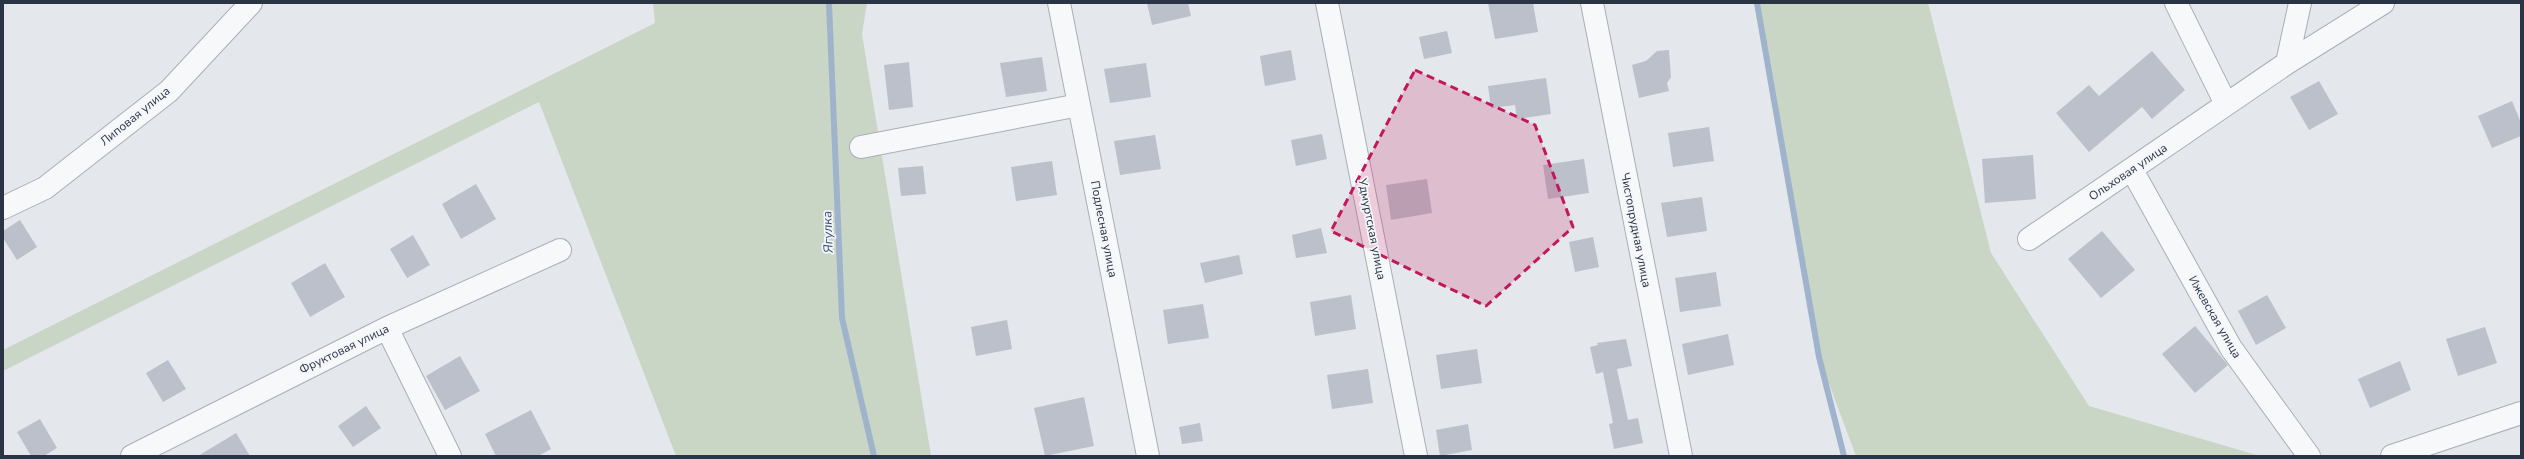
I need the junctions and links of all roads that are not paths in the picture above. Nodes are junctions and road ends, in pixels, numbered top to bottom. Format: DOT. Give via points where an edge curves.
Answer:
graph roads {
  1 [pos="251,3"];
  2 [pos="1059,3"];
  3 [pos="1327,3"];
  4 [pos="1592,3"];
  5 [pos="2176,3"];
  6 [pos="2300,3"];
  7 [pos="2383,3"];
  8 [pos="2286,63"];
  9 [pos="2226,104"];
  10 [pos="1079,105"];
  11 [pos="861,147"];
  12 [pos="2132,170"];
  13 [pos="3,208"];
  14 [pos="2029,239"];
  15 [pos="560,250"];
  16 [pos="387,328"];
  17 [pos="2521,413"];
  18 [pos="132,456"];
  19 [pos="450,456"];
  20 [pos="1148,456"];
  21 [pos="1416,456"];
  22 [pos="1681,456"];
  23 [pos="2309,456"];
  24 [pos="2392,456"];
  1 -- 13 [label="street, Липовая улица" via="169,91 45,188"];
  2 -- 10 [label="street, Подлесная улица"];
  3 -- 21 [label="street, Удмуртская улица"];
  4 -- 22 [label="street, Чистопрудная улица"];
  5 -- 9 [label="street"];
  6 -- 8 [label="street"];
  7 -- 8 [label="street, Ольховая улица"];
  8 -- 9 [label="street, Ольховая улица"];
  9 -- 12 [label="street, Ольховая улица"];
  10 -- 11 [label="street"];
  10 -- 20 [label="street, Подлесная улица"];
  12 -- 14 [label="street, Ольховая улица"];
  12 -- 23 [label="street, Ижевская улица" via="2231,348"];
  15 -- 16 [label="street, Фруктовая улица"];
  16 -- 18 [label="street, Фруктовая улица"];
  16 -- 19 [label="street"];
  17 -- 24 [label="street"];
}
